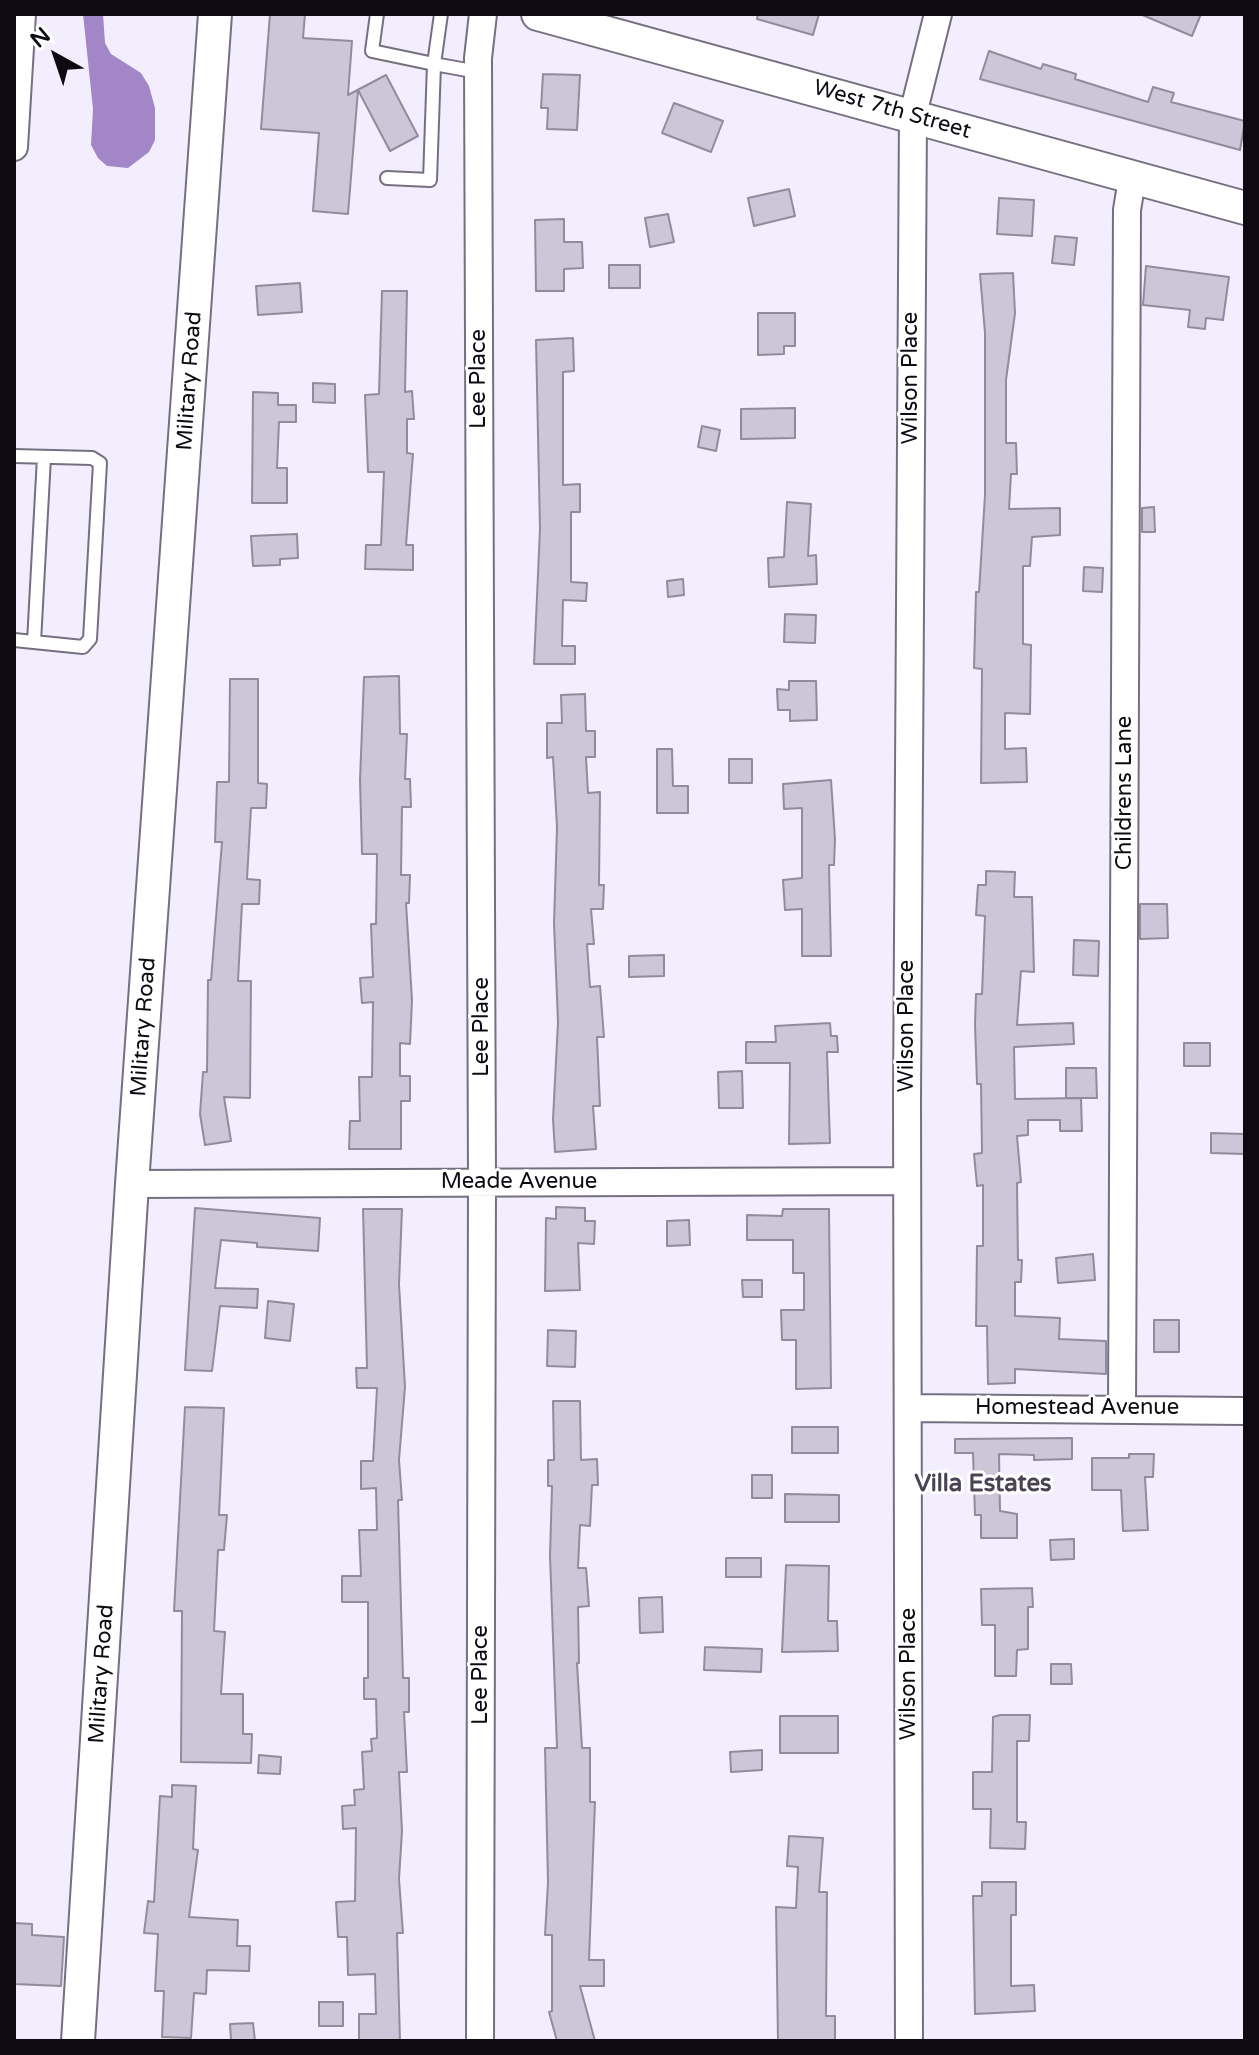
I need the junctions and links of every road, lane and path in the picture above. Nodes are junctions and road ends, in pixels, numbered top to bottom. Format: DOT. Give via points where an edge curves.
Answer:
graph roads {
  1 [pos="22,14"];
  2 [pos="215,14"];
  3 [pos="377,14"];
  4 [pos="441,14"];
  5 [pos="483,14"];
  6 [pos="538,14"];
  7 [pos="938,14"];
  8 [pos="434,64"];
  9 [pos="478,72"];
  10 [pos="913,114"];
  11 [pos="14,147"];
  12 [pos="387,178"];
  13 [pos="1132,179"];
  14 [pos="1245,208"];
  15 [pos="14,456"];
  16 [pos="44,457"];
  17 [pos="14,640"];
  18 [pos="34,642"];
  19 [pos="906,1181"];
  20 [pos="482,1183"];
  21 [pos="132,1184"];
  22 [pos="1122,1407"];
  23 [pos="909,1408"];
  24 [pos="1245,1411"];
  25 [pos="78,2041"];
  26 [pos="480,2041"];
  27 [pos="909,2041"];
  1 -- 11 [label="street"];
  2 -- 21 [label="street, Military Road"];
  3 -- 8 [label="lane" via="372,51"];
  4 -- 8 [label="lane"];
  5 -- 9 [label="street, Lee Place"];
  6 -- 10 [label="street, West 7th Street"];
  7 -- 10 [label="street, Wilson Place"];
  8 -- 9 [label="lane"];
  8 -- 12 [label="lane" via="430,180"];
  9 -- 20 [label="street, Lee Place"];
  10 -- 13 [label="street, West 7th Street"];
  10 -- 19 [label="street, Wilson Place"];
  13 -- 14 [label="street, West 7th Street"];
  13 -- 22 [label="street, Childrens Lane" via="1127,210"];
  15 -- 16 [label="lane"];
  16 -- 18 [label="lane"];
  16 -- 18 [label="lane" via="92,458 100,463 90,639 83,647"];
  17 -- 18 [label="lane"];
  19 -- 20 [label="street, Meade Avenue"];
  19 -- 23 [label="street, Wilson Place"];
  20 -- 21 [label="street, Meade Avenue"];
  20 -- 26 [label="street, Lee Place"];
  21 -- 25 [label="street, Military Road"];
  22 -- 23 [label="street, Homestead Avenue"];
  22 -- 24 [label="street, Homestead Avenue"];
  23 -- 27 [label="street, Wilson Place"];
}
